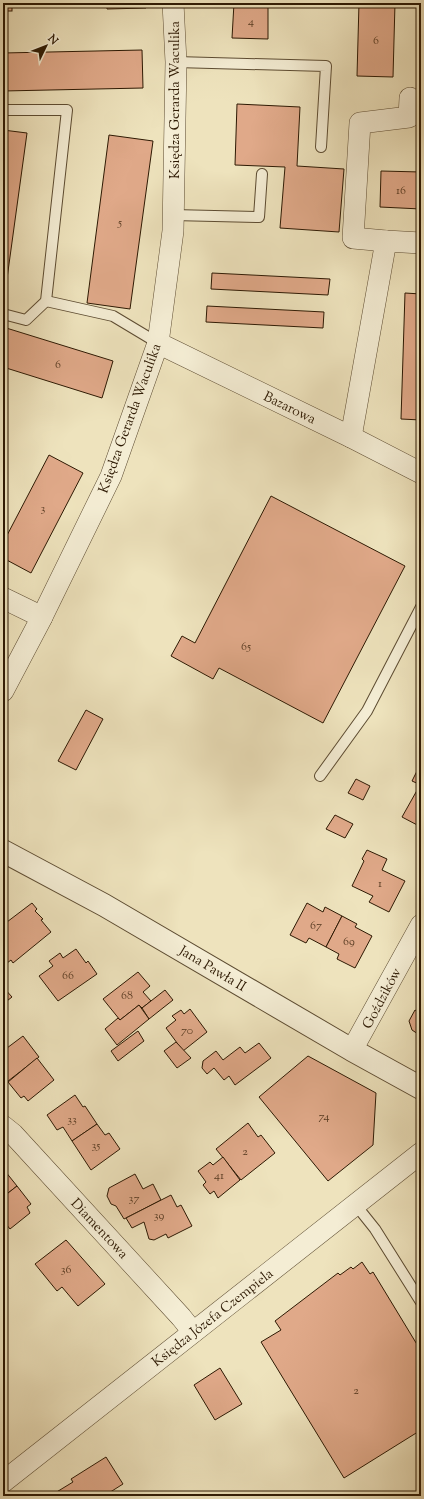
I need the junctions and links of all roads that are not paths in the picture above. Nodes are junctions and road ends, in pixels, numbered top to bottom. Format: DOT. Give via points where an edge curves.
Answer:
graph roads {
  1 [pos="173,3"];
  2 [pos="176,62"];
  3 [pos="410,98"];
  4 [pos="3,110"];
  5 [pos="321,148"];
  6 [pos="262,174"];
  7 [pos="173,215"];
  8 [pos="386,241"];
  9 [pos="421,243"];
  10 [pos="46,301"];
  11 [pos="3,314"];
  12 [pos="158,343"];
  13 [pos="351,437"];
  14 [pos="421,473"];
  15 [pos="3,598"];
  16 [pos="421,607"];
  17 [pos="42,617"];
  18 [pos="3,691"];
  19 [pos="320,776"];
  20 [pos="3,851"];
  21 [pos="421,925"];
  22 [pos="352,1050"];
  23 [pos="421,1088"];
  24 [pos="3,1126"];
  25 [pos="421,1153"];
  26 [pos="355,1204"];
  27 [pos="421,1302"];
  28 [pos="193,1332"];
  29 [pos="3,1482"];
  1 -- 2 [label="street, Księdza Gerarda Waculika"];
  2 -- 5 [label="lane" via="326,66"];
  2 -- 7 [label="street, Księdza Gerarda Waculika"];
  3 -- 8 [label="street" via="409,117 360,123 354,238"];
  4 -- 10 [label="lane" via="67,110"];
  6 -- 7 [label="lane" via="259,217"];
  7 -- 12 [label="street, Księdza Gerarda Waculika"];
  8 -- 9 [label="street"];
  8 -- 13 [label="street"];
  10 -- 11 [label="lane" via="26,320"];
  10 -- 12 [label="lane" via="113,316"];
  12 -- 13 [label="street, Bazarowa"];
  12 -- 17 [label="street, Księdza Gerarda Waculika" via="111,476"];
  13 -- 14 [label="street, Bazarowa"];
  15 -- 17 [label="street"];
  16 -- 19 [label="lane" via="367,711"];
  17 -- 18 [label="street, Księdza Gerarda Waculika"];
  20 -- 22 [label="street, Jana Pawła II" via="135,922"];
  21 -- 22 [label="street, Goździków"];
  22 -- 23 [label="street, Jana Pawła II"];
  24 -- 28 [label="street, Diamentowa" via="87,1214"];
  25 -- 26 [label="street, Księdza Józefa Czempiela"];
  26 -- 27 [label="lane" via="375,1229"];
  26 -- 28 [label="street, Księdza Józefa Czempiela"];
  28 -- 29 [label="street, Księdza Józefa Czempiela"];
}
